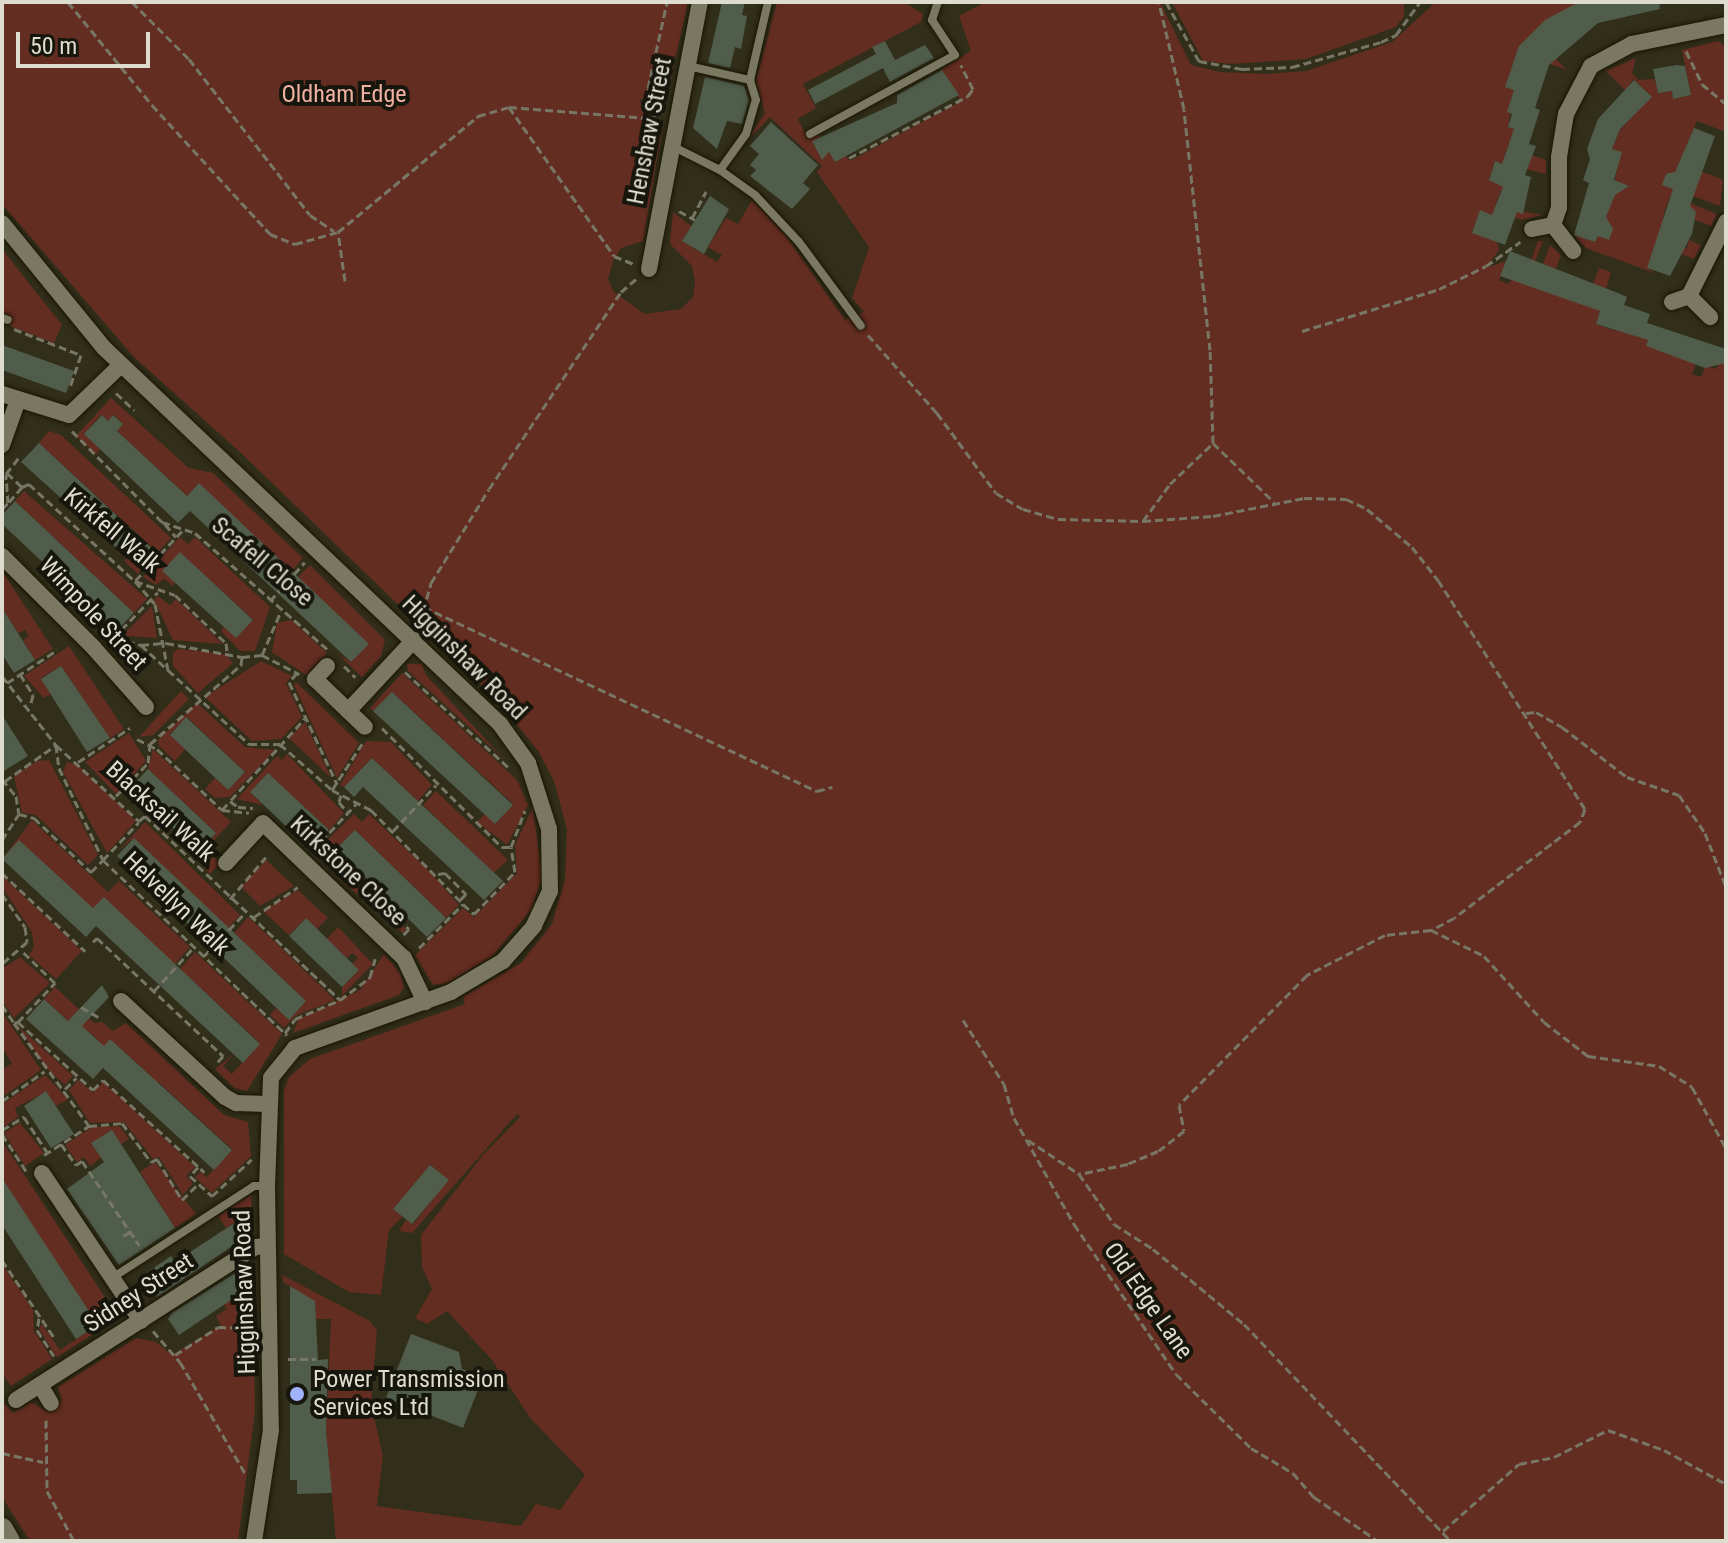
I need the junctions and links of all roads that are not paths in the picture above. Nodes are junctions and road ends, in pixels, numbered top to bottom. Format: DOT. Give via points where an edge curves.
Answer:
graph roads {
  1 [pos="700,2"];
  2 [pos="768,2"];
  3 [pos="938,2"];
  4 [pos="1726,25"];
  5 [pos="686,65"];
  6 [pos="750,80"];
  7 [pos="810,134"];
  8 [pos="670,145"];
  9 [pos="720,170"];
  10 [pos="1726,222"];
  11 [pos="2,223"];
  12 [pos="1553,225"];
  13 [pos="1529,234"];
  14 [pos="1573,251"];
  15 [pos="649,269"];
  16 [pos="1689,296"];
  17 [pos="1672,302"];
  18 [pos="1710,317"];
  19 [pos="861,326"];
  20 [pos="121,365"];
  21 [pos="10,397"];
  22 [pos="2,445"];
  23 [pos="2,556"];
  24 [pos="414,640"];
  25 [pos="327,666"];
  26 [pos="146,707"];
  27 [pos="348,711"];
  28 [pos="369,732"];
  29 [pos="226,863"];
  30 [pos="121,1001"];
  31 [pos="425,1002"];
  32 [pos="267,1104"];
  33 [pos="35,1174"];
  34 [pos="267,1186"];
  35 [pos="267,1246"];
  36 [pos="112,1278"];
  37 [pos="141,1321"];
  38 [pos="40,1385"];
  39 [pos="16,1400"];
  40 [pos="48,1406"];
  41 [pos="2,1529"];
  42 [pos="9,1541"];
  43 [pos="254,1541"];
  1 -- 5 [label="street, Henshaw Street"];
  2 -- 6 [label="lane"];
  3 -- 7 [label="lane" via="932,20 955,55"];
  4 -- 12 [label="street" via="1623,47 1582,77 1564,120 1559,208"];
  5 -- 6 [label="lane"];
  5 -- 8 [label="street, Henshaw Street" via="669,114"];
  6 -- 9 [label="lane" via="756,100 746,134"];
  8 -- 9 [label="lane"];
  8 -- 15 [label="street, Henshaw Street"];
  9 -- 19 [label="lane" via="755,195 799,242"];
  10 -- 16 [label="street"];
  11 -- 20 [label="street, Higginshaw Road"];
  12 -- 13 [label="street"];
  12 -- 14 [label="street"];
  16 -- 17 [label="street"];
  16 -- 18 [label="street"];
  20 -- 21 [label="street" via="69,415"];
  20 -- 24 [label="street, Higginshaw Road"];
  21 -- 22 [label="street"];
  23 -- 26 [label="street, Wimpole Street"];
  24 -- 27 [label="street"];
  24 -- 31 [label="street, Higginshaw Road" via="500,724 528,763 552,846 550,891 520,945 483,976"];
  25 -- 27 [label="street" via="315,679"];
  27 -- 28 [label="street"];
  29 -- 31 [label="street, Kirkstone Close" via="262,816 404,958"];
  30 -- 32 [label="street" via="225,1097 236,1103"];
  31 -- 32 [label="street, Higginshaw Road" via="295,1048 271,1078"];
  32 -- 34 [label="street, Higginshaw Road"];
  33 -- 36 [label="street"];
  34 -- 35 [label="street, Higginshaw Road"];
  34 -- 36 [label="lane" via="254,1186"];
  35 -- 37 [label="street, Sidney Street" via="255,1247"];
  35 -- 43 [label="street, Higginshaw Road" via="271,1430"];
  36 -- 37 [label="street"];
  37 -- 38 [label="street, Sidney Street"];
  38 -- 39 [label="street, Sidney Street"];
  38 -- 40 [label="street"];
  41 -- 42 [label="main road"];
}
